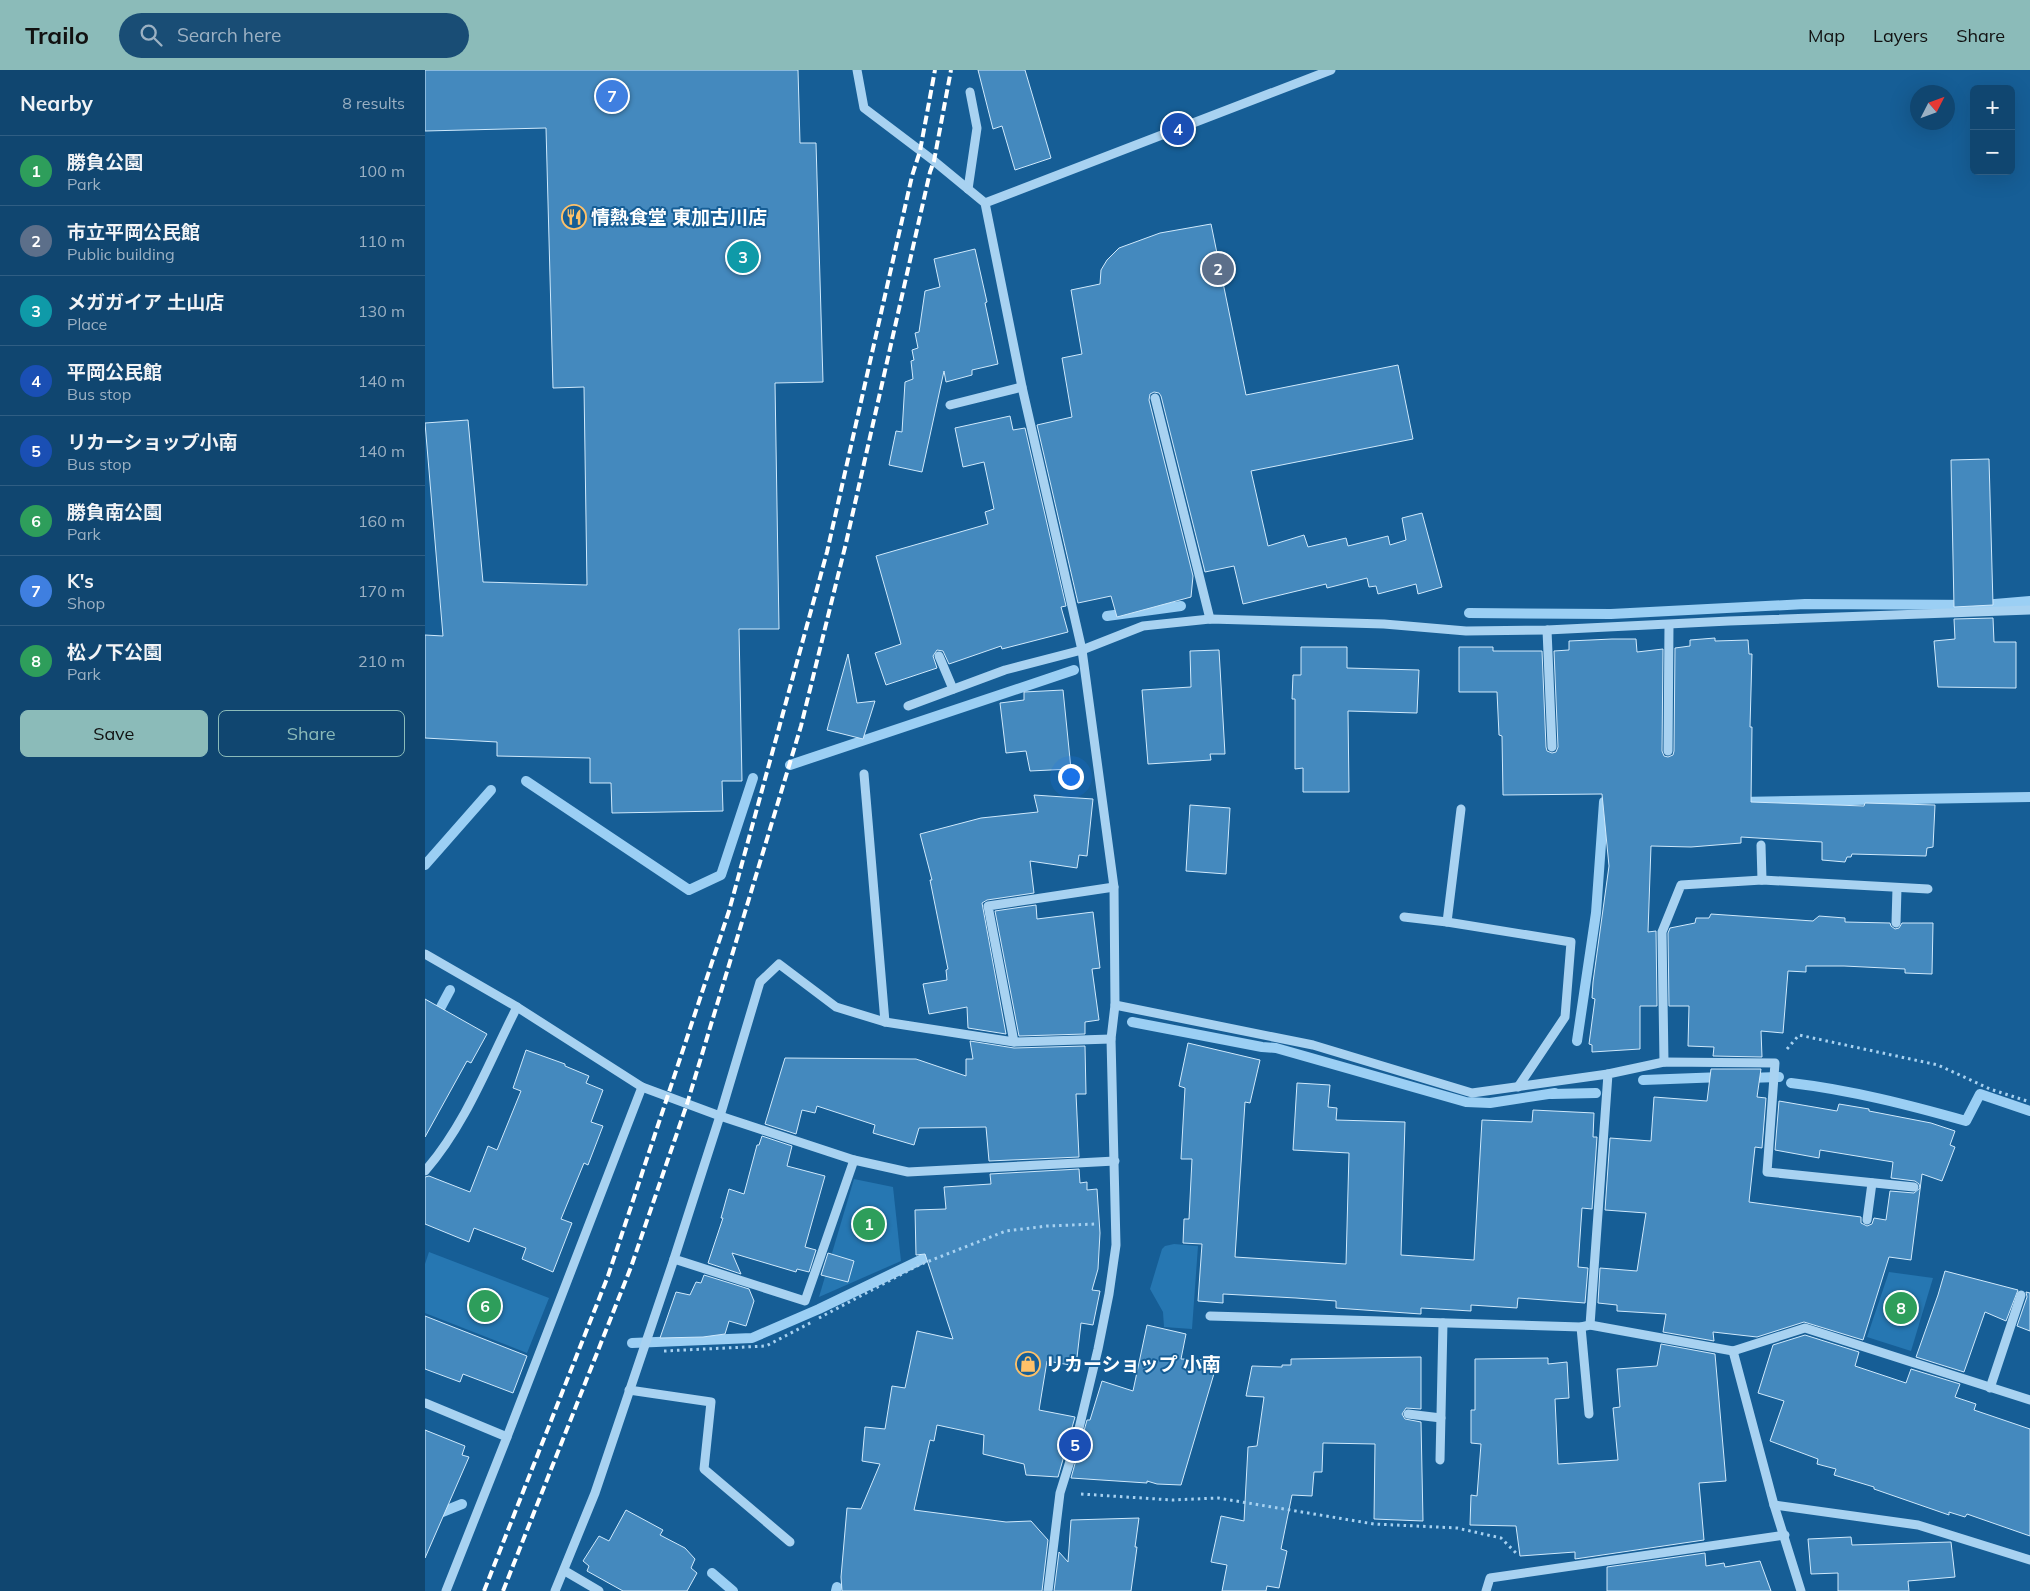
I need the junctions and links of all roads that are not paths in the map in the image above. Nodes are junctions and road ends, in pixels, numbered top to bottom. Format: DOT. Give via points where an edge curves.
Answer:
graph roads {
  1 [pos="857,70"];
  2 [pos="1331,70"];
  3 [pos="969,92"];
  4 [pos="967,188"];
  5 [pos="985,203"];
  6 [pos="1021,387"];
  7 [pos="1155,398"];
  8 [pos="950,405"];
  9 [pos="2030,610"];
  10 [pos="1210,619"];
  11 [pos="1669,625"];
  12 [pos="1547,630"];
  13 [pos="1082,650"];
  14 [pos="939,656"];
  15 [pos="953,689"];
  16 [pos="908,706"];
  17 [pos="1552,747"];
  18 [pos="1668,752"];
  19 [pos="864,774"];
  20 [pos="1461,809"];
  21 [pos="1761,845"];
  22 [pos="1762,880"];
  23 [pos="1114,887"];
  24 [pos="1897,888"];
  25 [pos="1928,889"];
  26 [pos="1404,917"];
  27 [pos="1447,922"];
  28 [pos="1896,923"];
  29 [pos="425,954"];
  30 [pos="1115,1005"];
  31 [pos="517,1006"];
  32 [pos="885,1022"];
  33 [pos="1111,1039"];
  34 [pos="1014,1042"];
  35 [pos="1664,1062"];
  36 [pos="1608,1074"];
  37 [pos="642,1087"];
  38 [pos="1518,1087"];
  39 [pos="720,1116"];
  40 [pos="854,1160"];
  41 [pos="1115,1161"];
  42 [pos="425,1171"];
  43 [pos="1872,1183"];
  44 [pos="1914,1187"];
  45 [pos="1867,1220"];
  46 [pos="674,1259"];
  47 [pos="2021,1294"];
  48 [pos="1210,1316"];
  49 [pos="1443,1323"];
  50 [pos="1585,1326"];
  51 [pos="1733,1350"];
  52 [pos="1990,1388"];
  53 [pos="629,1390"];
  54 [pos="2030,1400"];
  55 [pos="425,1403"];
  56 [pos="1407,1414"];
  57 [pos="1589,1414"];
  58 [pos="1441,1418"];
  59 [pos="507,1437"];
  60 [pos="1440,1460"];
  61 [pos="1774,1505"];
  62 [pos="1785,1535"];
  63 [pos="790,1542"];
  64 [pos="2030,1560"];
  65 [pos="565,1571"];
  66 [pos="446,1591"];
  67 [pos="555,1591"];
  68 [pos="599,1591"];
  69 [pos="1048,1591"];
  70 [pos="1486,1591"];
  71 [pos="1801,1591"];
  1 -- 4 [label="street" via="863,108"];
  2 -- 5 [label="street"];
  3 -- 4 [label="street" via="977,128"];
  4 -- 5 [label="street"];
  5 -- 6 [label="street"];
  6 -- 8 [label="street"];
  6 -- 13 [label="street"];
  7 -- 10 [label="street"];
  9 -- 11 [label="street"];
  10 -- 12 [label="street" via="1384,624 1465,631"];
  10 -- 13 [label="street" via="1143,626"];
  11 -- 12 [label="street"];
  11 -- 18 [label="street"];
  12 -- 17 [label="street"];
  13 -- 15 [label="street" via="1005,670"];
  13 -- 23 [label="street"];
  14 -- 15 [label="street"];
  15 -- 16 [label="street"];
  19 -- 32 [label="street"];
  20 -- 27 [label="street"];
  21 -- 22 [label="street"];
  22 -- 24 [label="street"];
  22 -- 35 [label="street" via="1681,885 1662,932"];
  23 -- 30 [label="street"];
  23 -- 34 [label="street" via="989,906"];
  24 -- 25 [label="street"];
  24 -- 28 [label="street"];
  26 -- 27 [label="street"];
  27 -- 38 [label="street" via="1571,942 1565,1017"];
  29 -- 31 [label="street"];
  30 -- 33 [label="street"];
  30 -- 38 [label="street" via="1313,1045 1472,1093"];
  31 -- 37 [label="street"];
  31 -- 42 [label="street" via="462,1119"];
  32 -- 34 [label="street"];
  32 -- 39 [label="street" via="836,1007 779,964 760,982"];
  33 -- 34 [label="street"];
  33 -- 41 [label="street"];
  35 -- 36 [label="street"];
  35 -- 43 [label="street" via="1775,1063 1767,1172"];
  36 -- 38 [label="street"];
  36 -- 50 [label="street"];
  37 -- 39 [label="street"];
  37 -- 59 [label="street"];
  39 -- 40 [label="street"];
  39 -- 46 [label="street"];
  40 -- 41 [label="street" via="907,1172"];
  40 -- 46 [label="street" via="805,1301"];
  41 -- 69 [label="street" via="1116,1245 1109,1294 1075,1445 1060,1493"];
  43 -- 44 [label="street"];
  43 -- 45 [label="street"];
  46 -- 53 [label="street"];
  47 -- 52 [label="street"];
  48 -- 49 [label="street"];
  49 -- 50 [label="street"];
  49 -- 58 [label="street"];
  50 -- 51 [label="street"];
  50 -- 57 [label="street"];
  51 -- 52 [label="street" via="1805,1328"];
  51 -- 61 [label="street"];
  52 -- 54 [label="street"];
  53 -- 63 [label="street" via="711,1402 704,1469"];
  53 -- 65 [label="street"];
  55 -- 59 [label="street"];
  56 -- 58 [label="street"];
  58 -- 60 [label="street"];
  59 -- 66 [label="street"];
  61 -- 62 [label="street"];
  61 -- 64 [label="street" via="1918,1525"];
  62 -- 70 [label="street" via="1490,1578"];
  62 -- 71 [label="street"];
  65 -- 67 [label="street"];
  65 -- 68 [label="street"];
}
